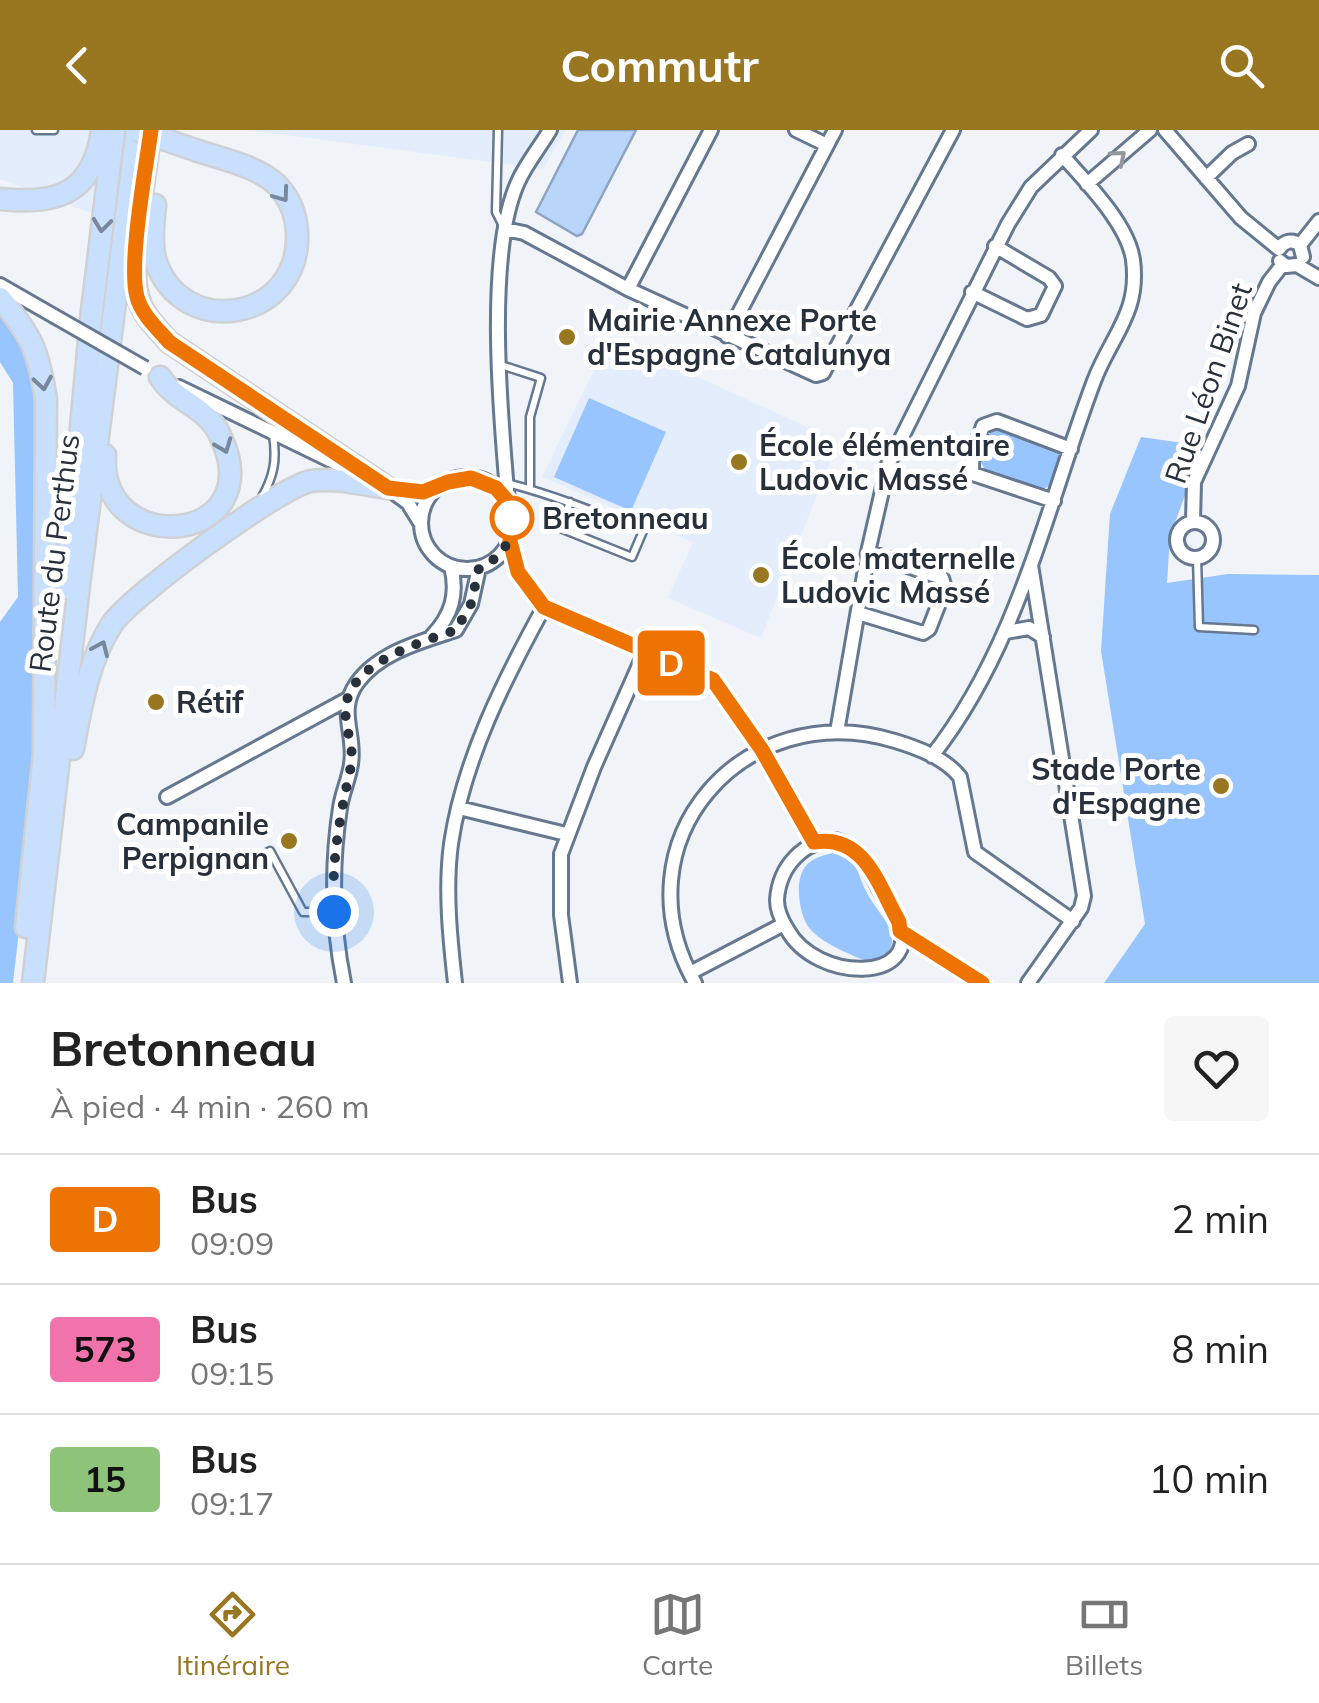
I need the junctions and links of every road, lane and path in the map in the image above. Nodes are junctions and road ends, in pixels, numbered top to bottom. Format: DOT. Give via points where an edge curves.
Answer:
graph roads {
  1 [pos="36,130"];
  2 [pos="54,130"];
  3 [pos="102,130"];
  4 [pos="114,130"];
  5 [pos="137,130"];
  6 [pos="151,130"];
  7 [pos="162,130"];
  8 [pos="498,130"];
  9 [pos="550,130"];
  10 [pos="711,130"];
  11 [pos="796,130"];
  12 [pos="835,130"];
  13 [pos="952,130"];
  14 [pos="1092,130"];
  15 [pos="1150,130"];
  16 [pos="1164,130"];
  17 [pos="1248,144"];
  18 [pos="827,146"];
  19 [pos="1062,155"];
  20 [pos="1206,178"];
  21 [pos="496,179"];
  22 [pos="518,181"];
  23 [pos="1087,184"];
  24 [pos="0,199"];
  25 [pos="1319,221"];
  26 [pos="505,229"];
  27 [pos="996,246"];
  28 [pos="1278,249"];
  29 [pos="1296,258"];
  30 [pos="1319,268"];
  31 [pos="1319,278"];
  32 [pos="0,284"];
  33 [pos="628,289"];
  34 [pos="972,292"];
  35 [pos="0,298"];
  36 [pos="114,321"];
  37 [pos="727,336"];
  38 [pos="500,364"];
  39 [pos="152,372"];
  40 [pos="273,434"];
  41 [pos="504,448"];
  42 [pos="1072,449"];
  43 [pos="483,480"];
  44 [pos="506,482"];
  45 [pos="388,488"];
  46 [pos="438,488"];
  47 [pos="528,488"];
  48 [pos="1054,501"];
  49 [pos="508,502"];
  50 [pos="570,502"];
  51 [pos="249,516"];
  52 [pos="1193,522"];
  53 [pos="421,524"];
  54 [pos="510,541"];
  55 [pos="868,552"];
  56 [pos="1197,558"];
  57 [pos="1031,563"];
  58 [pos="485,565"];
  59 [pos="451,566"];
  60 [pos="518,572"];
  61 [pos="544,607"];
  62 [pos="858,613"];
  63 [pos="1254,630"];
  64 [pos="1006,632"];
  65 [pos="1044,637"];
  66 [pos="428,640"];
  67 [pos="645,652"];
  68 [pos="346,700"];
  69 [pos="837,732"];
  70 [pos="762,750"];
  71 [pos="932,756"];
  72 [pos="168,796"];
  73 [pos="460,808"];
  74 [pos="566,834"];
  75 [pos="814,842"];
  76 [pos="238,868"];
  77 [pos="334,912"];
  78 [pos="1073,920"];
  79 [pos="784,924"];
  80 [pos="900,931"];
  81 [pos="692,978"];
  82 [pos="22,983"];
  83 [pos="34,983"];
  84 [pos="344,983"];
  85 [pos="455,983"];
  86 [pos="570,983"];
  87 [pos="982,983"];
  88 [pos="1028,983"];
  1 -- 2 [label="lane"];
  3 -- 24 [label="main road" via="86,178 62,196"];
  4 -- 82 [label="main road, Route du Perthus, one-way" via="50,778"];
  5 -- 7 [label="main road, one-way, bridge" via="198,151 268,178 283,193 295,215 295,261 266,300 211,311 181,298 160,270 154,216"];
  5 -- 36 [label="main road, Route du Perthus"];
  6 -- 45 [label="main road" via="135,269 148,318 169,342"];
  8 -- 21 [label="lane"];
  9 -- 22 [label="street"];
  10 -- 33 [label="street"];
  11 -- 18 [label="street"];
  12 -- 18 [label="street"];
  13 -- 37 [label="street" via="823,373 816,376"];
  14 -- 19 [label="street"];
  23 -- 15 [label="street, one-way"];
  16 -- 20 [label="street"];
  17 -- 20 [label="street"];
  18 -- 37 [label="street"];
  19 -- 23 [label="street"];
  19 -- 27 [label="street" via="1031,188"];
  20 -- 28 [label="street"];
  21 -- 22 [label="lane"];
  21 -- 26 [label="lane" via="496,212"];
  22 -- 26 [label="street"];
  23 -- 42 [label="street" via="1126,234 1135,289"];
  25 -- 29 [label="street, Rue Léon Binet"];
  26 -- 33 [label="street"];
  26 -- 38 [label="street"];
  27 -- 34 [label="street"];
  27 -- 34 [label="street" via="1049,278 1054,286 1041,316 1028,319"];
  28 -- 29 [label="street"];
  28 -- 29 [label="street" via="1288,242"];
  29 -- 30 [label="street"];
  29 -- 31 [label="street"];
  29 -- 52 [label="street, Rue Léon Binet" via="1269,282 1254,313 1238,386 1194,482"];
  32 -- 39 [label="street, bridge"];
  33 -- 37 [label="street"];
  34 -- 55 [label="street" via="888,465"];
  35 -- 82 [label="main road, one-way" via="30,335 46,399 44,754"];
  39 -- 36 [label="main road, one-way" via="201,410 230,457 231,482 222,501 204,520 182,528 163,528 126,511 104,472"];
  36 -- 83 [label="main road, Route du Perthus"];
  38 -- 41 [label="street"];
  38 -- 47 [label="lane" via="542,378 530,417"];
  39 -- 40 [label="street"];
  40 -- 45 [label="street"];
  40 -- 51 [label="lane" via="277,458 271,481"];
  41 -- 43 [label="street"];
  41 -- 44 [label="street"];
  42 -- 48 [label="street"];
  42 -- 48 [label="street" via="998,421 984,426 970,464 973,474"];
  43 -- 46 [label="street" via="460,478"];
  43 -- 49 [label="street"];
  44 -- 47 [label="lane"];
  44 -- 49 [label="street"];
  45 -- 46 [label="street"];
  45 -- 51 [label="main road" via="310,481"];
  45 -- 53 [label="street"];
  46 -- 53 [label="street"];
  47 -- 49 [label="lane"];
  47 -- 50 [label="lane"];
  48 -- 57 [label="street"];
  49 -- 54 [label="street"];
  50 -- 50 [label="lane" via="560,528 632,557 643,531"];
  83 -- 51 [label="main road, one-way" via="84,692 104,640 137,596"];
  52 -- 56 [label="street, Rue Léon Binet" via="1179,530 1177,542"];
  52 -- 56 [label="street, Rue Léon Binet" via="1205,524 1214,541"];
  53 -- 59 [label="street" via="430,550"];
  54 -- 58 [label="street"];
  54 -- 60 [label="street"];
  55 -- 62 [label="street"];
  55 -- 62 [label="street" via="942,578 945,588 930,629 922,632"];
  56 -- 63 [label="lane" via="1199,627"];
  57 -- 64 [label="street"];
  57 -- 65 [label="street"];
  58 -- 59 [label="street"];
  58 -- 60 [label="street"];
  58 -- 66 [label="street" via="464,620"];
  59 -- 66 [label="street" via="454,602"];
  60 -- 61 [label="street"];
  61 -- 67 [label="street"];
  61 -- 73 [label="street" via="475,752"];
  62 -- 69 [label="street"];
  64 -- 65 [label="street" via="1030,628"];
  64 -- 71 [label="street"];
  65 -- 78 [label="street" via="1084,896"];
  66 -- 68 [label="street" via="374,666"];
  67 -- 70 [label="street" via="713,680"];
  67 -- 74 [label="street"];
  68 -- 72 [label="street"];
  68 -- 77 [label="street" via="352,761 333,857"];
  69 -- 70 [label="street" via="788,737"];
  69 -- 71 [label="street" via="882,737"];
  70 -- 75 [label="street"];
  70 -- 81 [label="street" via="708,790 680,840 670,873 672,922"];
  71 -- 78 [label="street" via="960,778 975,852"];
  73 -- 74 [label="street"];
  73 -- 85 [label="street" via="449,886"];
  74 -- 86 [label="street" via="560,915"];
  75 -- 79 [label="street" via="780,884 776,904"];
  75 -- 80 [label="street" via="836,840 860,853"];
  76 -- 77 [label="lane" via="270,851 304,912"];
  77 -- 84 [label="street"];
  78 -- 88 [label="street"];
  79 -- 80 [label="street" via="814,961 866,976 885,972 898,957"];
  79 -- 81 [label="street"];
  80 -- 87 [label="street"];
}
